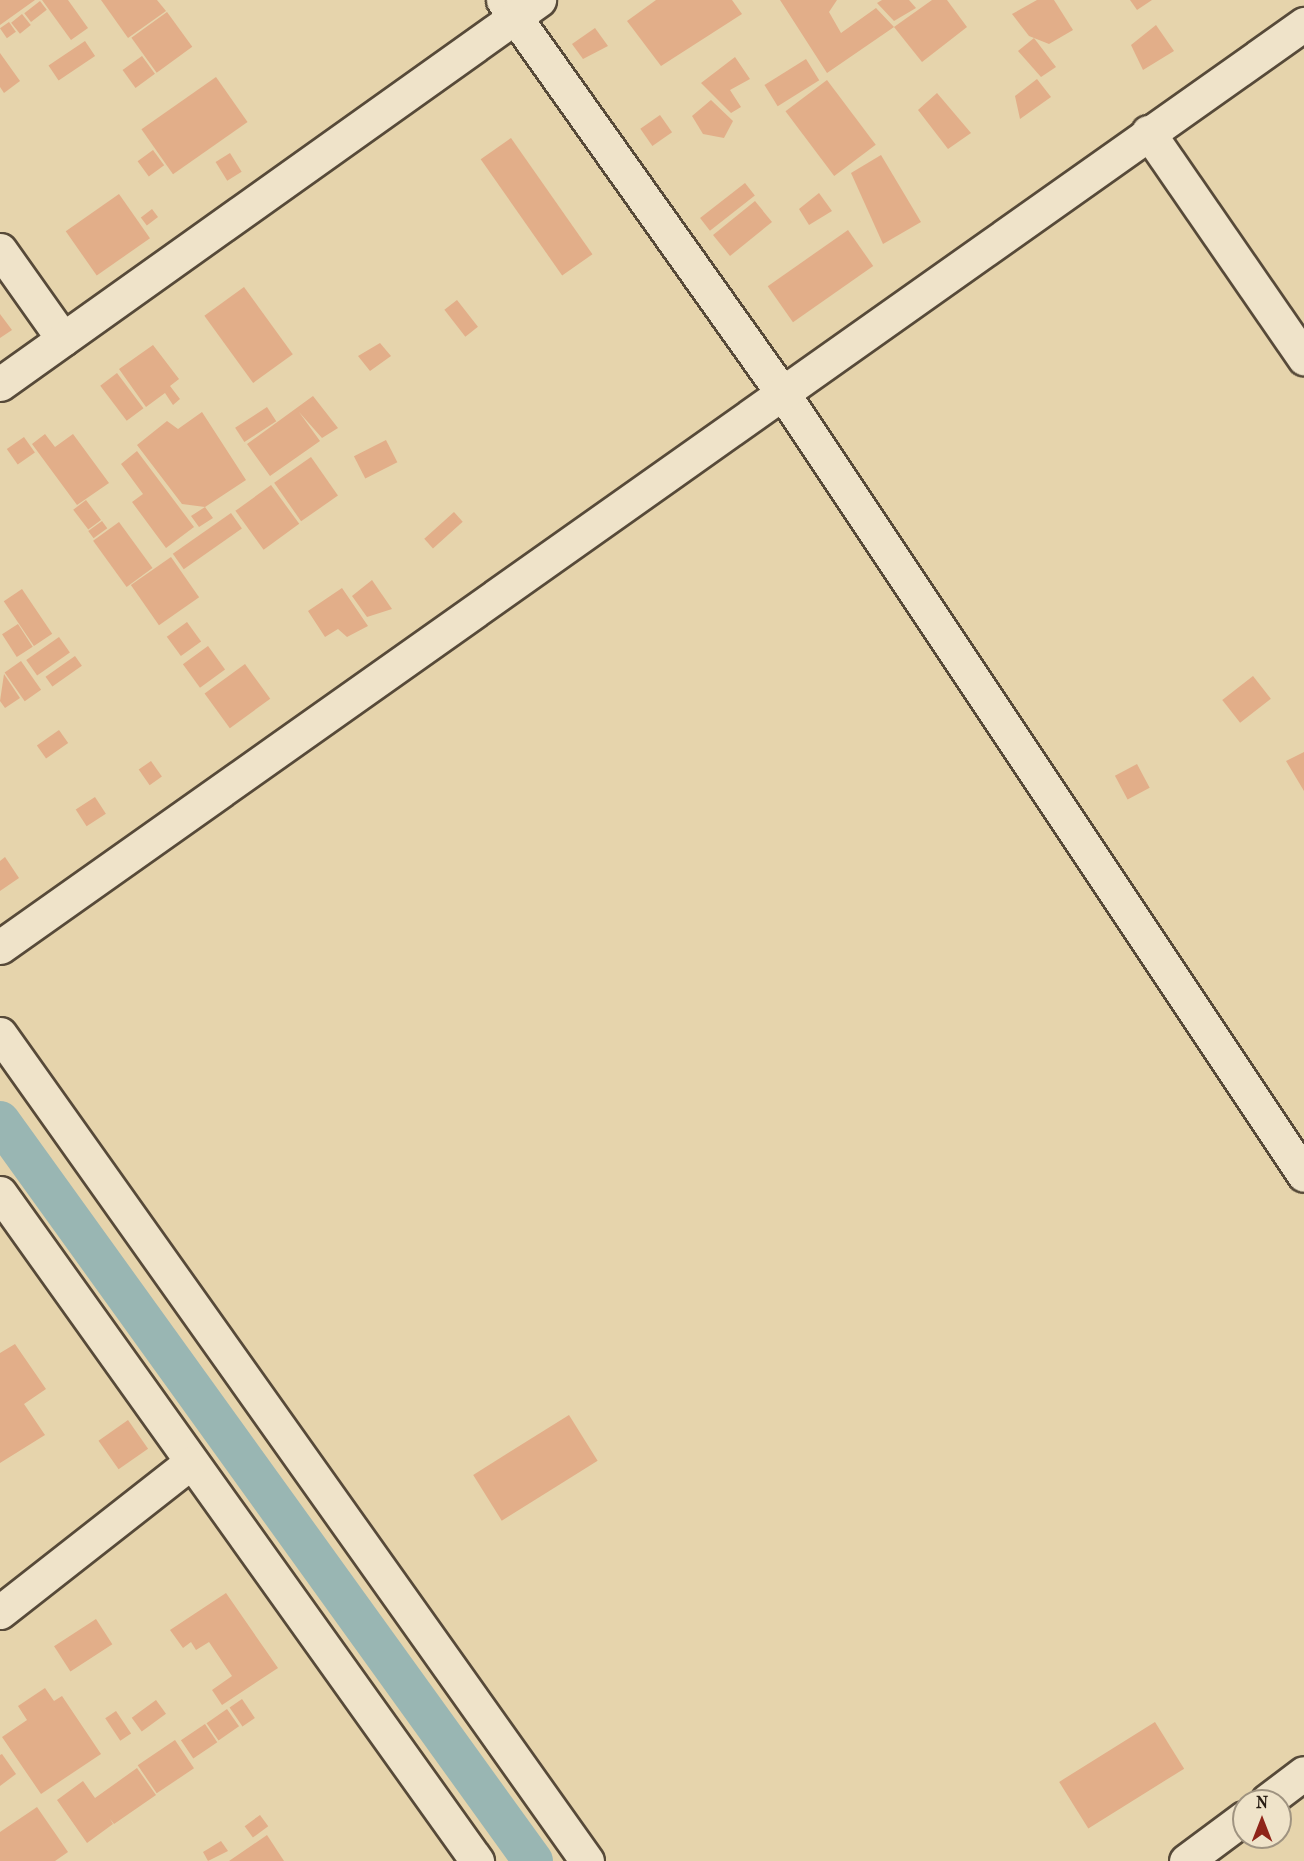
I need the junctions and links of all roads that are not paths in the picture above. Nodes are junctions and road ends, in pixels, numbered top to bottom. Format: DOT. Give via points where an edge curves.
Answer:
graph roads {
  1 [pos="520,6"];
  2 [pos="1304,24"];
  3 [pos="1148,132"];
  4 [pos="0,250"];
  5 [pos="63,339"];
  6 [pos="1304,358"];
  7 [pos="0,384"];
  8 [pos="784,395"];
  9 [pos="0,947"];
  10 [pos="0,1034"];
  11 [pos="1304,1175"];
  12 [pos="0,1193"];
  13 [pos="190,1463"];
  14 [pos="0,1612"];
  15 [pos="1304,1773"];
  16 [pos="1283,1789"];
  17 [pos="1232,1827"];
  18 [pos="468,1858"];
  19 [pos="587,1861"];
  20 [pos="1186,1861"];
  1 -- 5 [label="street"];
  1 -- 8 [label="street"];
  2 -- 3 [label="street"];
  3 -- 6 [label="street"];
  3 -- 8 [label="street"];
  4 -- 5 [label="street"];
  5 -- 7 [label="street"];
  8 -- 9 [label="street"];
  8 -- 11 [label="street"];
  10 -- 19 [label="street"];
  12 -- 13 [label="street"];
  13 -- 14 [label="street"];
  13 -- 18 [label="street"];
  15 -- 16 [label="street"];
  17 -- 20 [label="street"];
}
